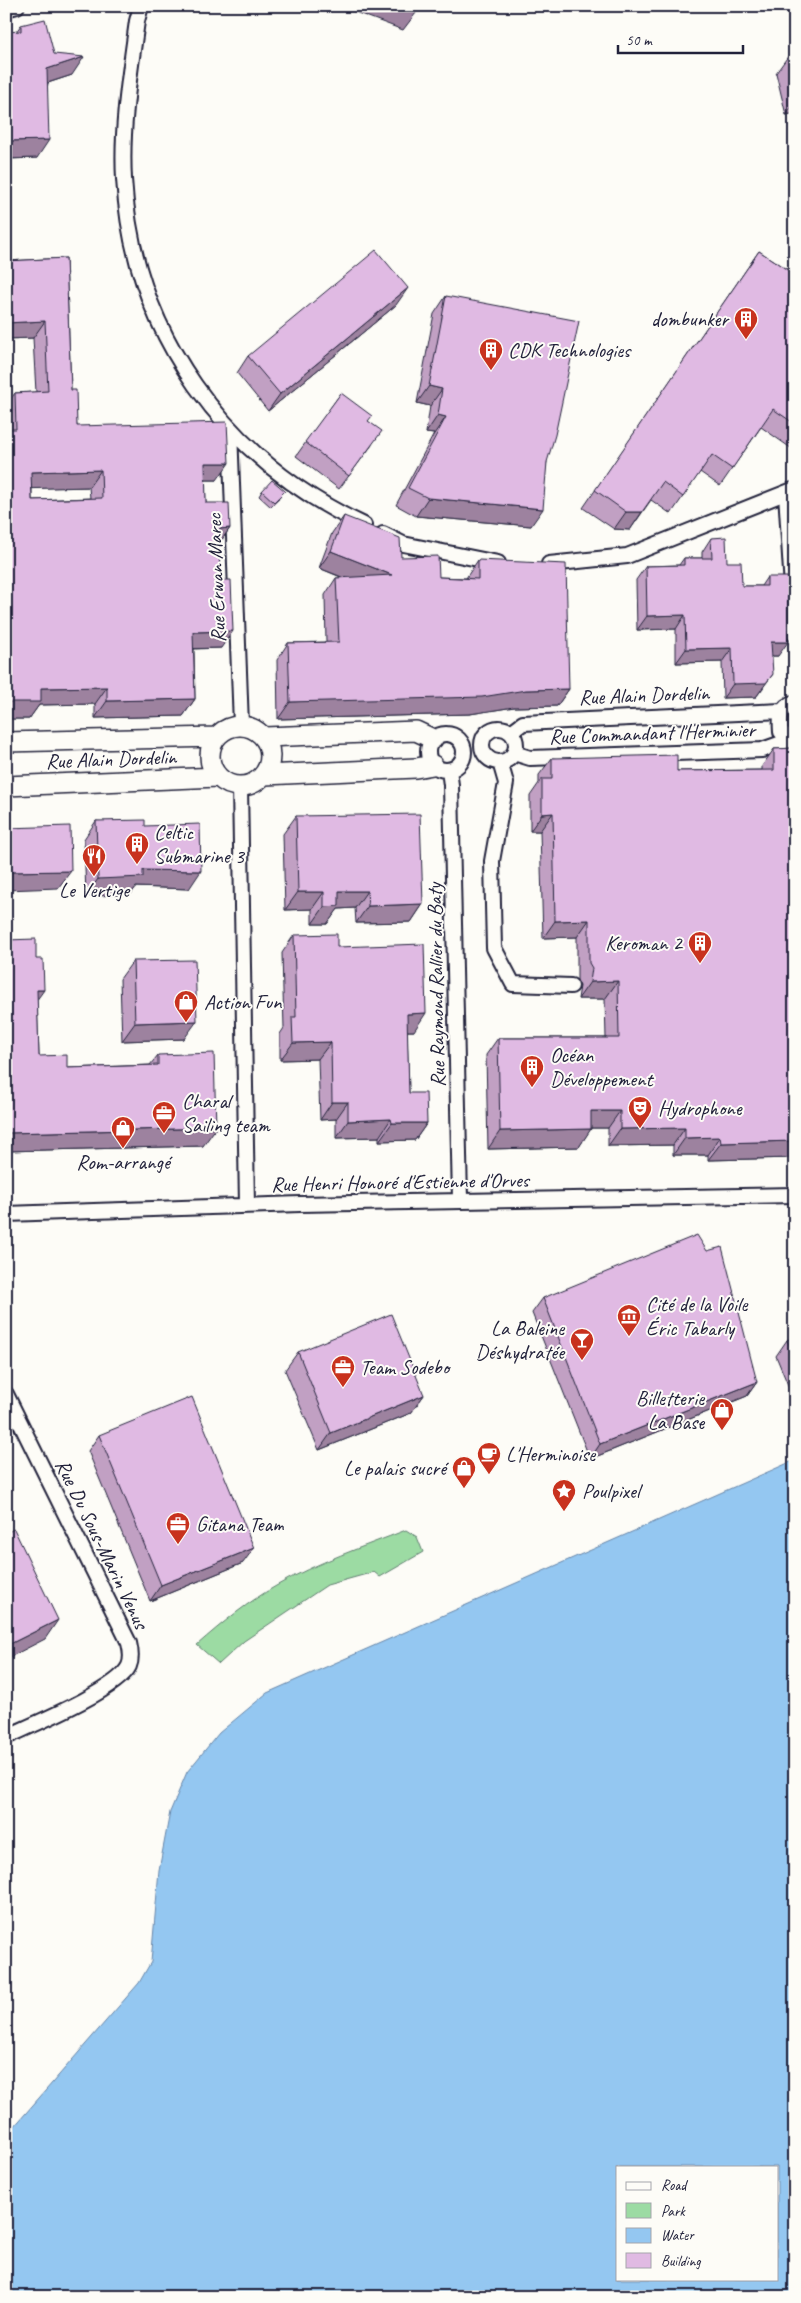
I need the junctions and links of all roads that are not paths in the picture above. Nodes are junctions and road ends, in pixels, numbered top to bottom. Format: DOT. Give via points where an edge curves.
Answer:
graph roads {
  1 [pos="17,6"];
  2 [pos="140,6"];
  3 [pos="6,9"];
  4 [pos="230,430"];
  5 [pos="790,491"];
  6 [pos="508,563"];
  7 [pos="534,564"];
  8 [pos="795,635"];
  9 [pos="795,702"];
  10 [pos="781,711"];
  11 [pos="241,725"];
  12 [pos="511,732"];
  13 [pos="486,734"];
  14 [pos="265,736"];
  15 [pos="216,737"];
  16 [pos="458,738"];
  17 [pos="433,739"];
  18 [pos="792,741"];
  19 [pos="6,742"];
  20 [pos="514,753"];
  21 [pos="494,760"];
  22 [pos="462,763"];
  23 [pos="441,768"];
  24 [pos="265,775"];
  25 [pos="218,777"];
  26 [pos="6,786"];
  27 [pos="240,786"];
  28 [pos="571,986"];
  29 [pos="795,1195"];
  30 [pos="460,1200"];
  31 [pos="247,1205"];
  32 [pos="6,1214"];
  33 [pos="6,1394"];
  34 [pos="6,1737"];
  1 -- 3 [label="street"];
  2 -- 4 [label="street" via="124,132 124,179 130,230 146,294 173,352"];
  4 -- 6 [label="street" via="285,479 330,510 403,544 490,563"];
  4 -- 11 [label="street, Rue Erwan Marec"];
  5 -- 7 [label="street" via="627,556 561,565"];
  5 -- 8 [label="street"];
  9 -- 10 [label="street"];
  10 -- 12 [label="street, Rue Alain Dordelin" via="523,723"];
  10 -- 18 [label="street" via="781,732"];
  11 -- 14 [label="street" via="250,726"];
  11 -- 15 [label="street, Rue Alain Dordelin" via="223,730"];
  12 -- 13 [label="street" via="495,728"];
  12 -- 20 [label="street" via="516,742"];
  13 -- 16 [label="street"];
  13 -- 21 [label="street" via="482,744 485,754"];
  14 -- 17 [label="street" via="416,731"];
  14 -- 24 [label="street" via="271,756"];
  15 -- 19 [label="street, Rue Alain Dordelin"];
  15 -- 25 [label="street" via="210,762"];
  16 -- 17 [label="street" via="443,734"];
  16 -- 22 [label="street" via="464,747"];
  17 -- 23 [label="street" via="428,755"];
  18 -- 20 [label="street, Rue Commandant l'Herminier" via="762,750 530,758"];
  20 -- 21 [label="street" via="506,761"];
  21 -- 22 [label="street"];
  21 -- 28 [label="street" via="506,783 492,861 494,948 513,984"];
  22 -- 23 [label="street"];
  23 -- 24 [label="street"];
  23 -- 30 [label="street, Rue Raymond Rallier du Baty" via="452,785"];
  24 -- 27 [label="street" via="258,781"];
  25 -- 26 [label="street, Rue Alain Dordelin"];
  25 -- 27 [label="street, Rue Alain Dordelin"];
  27 -- 31 [label="street"];
  29 -- 30 [label="street, Rue Henri Honoré d'Estienne d'Orves"];
  30 -- 31 [label="street, Rue Henri Honoré d'Estienne d'Orves"];
  31 -- 32 [label="street, Rue Henri Honoré d'Estienne d'Orves"];
  33 -- 34 [label="street, Rue Du Sous-Marin Venus" via="129,1643 131,1653 129,1666 119,1679 102,1691"];
}
